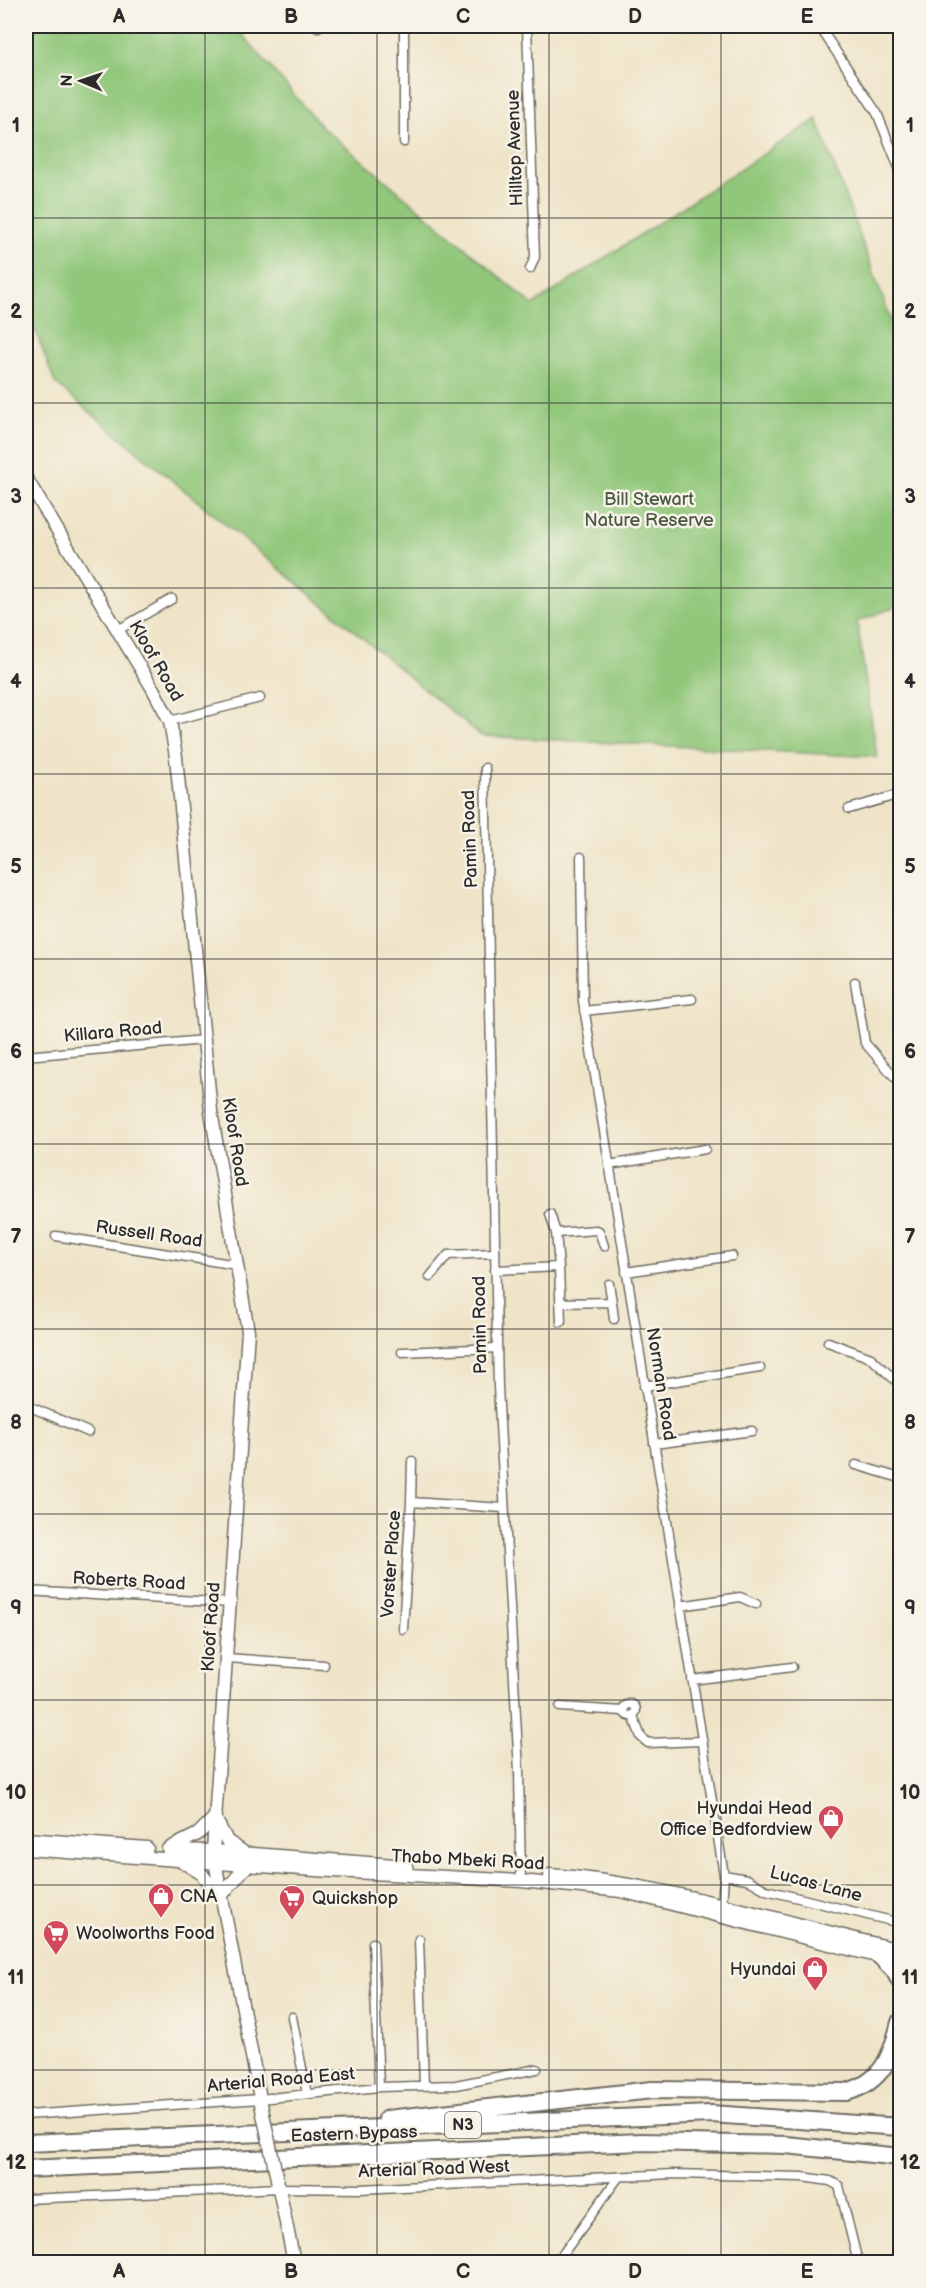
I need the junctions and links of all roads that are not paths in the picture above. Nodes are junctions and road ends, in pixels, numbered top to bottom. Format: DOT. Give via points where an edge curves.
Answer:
graph roads {
  1 [pos="404,26"];
  2 [pos="527,26"];
  3 [pos="819,26"];
  4 [pos="404,142"];
  5 [pos="900,165"];
  6 [pos="530,269"];
  7 [pos="26,478"];
  8 [pos="172,599"];
  9 [pos="118,630"];
  10 [pos="260,698"];
  11 [pos="170,721"];
  12 [pos="485,768"];
  13 [pos="900,794"];
  14 [pos="849,808"];
  15 [pos="580,857"];
  16 [pos="855,982"];
  17 [pos="692,999"];
  18 [pos="584,1011"];
  19 [pos="204,1040"];
  20 [pos="26,1056"];
  21 [pos="900,1083"];
  22 [pos="705,1149"];
  23 [pos="609,1165"];
  24 [pos="550,1214"];
  25 [pos="556,1233"];
  26 [pos="56,1236"];
  27 [pos="604,1246"];
  28 [pos="495,1253"];
  29 [pos="732,1256"];
  30 [pos="237,1265"];
  31 [pos="559,1267"];
  32 [pos="495,1270"];
  33 [pos="626,1272"];
  34 [pos="430,1277"];
  35 [pos="609,1284"];
  36 [pos="612,1302"];
  37 [pos="560,1303"];
  38 [pos="614,1319"];
  39 [pos="561,1322"];
  40 [pos="828,1342"];
  41 [pos="497,1348"];
  42 [pos="402,1352"];
  43 [pos="760,1368"];
  44 [pos="900,1381"];
  45 [pos="644,1386"];
  46 [pos="26,1405"];
  47 [pos="752,1431"];
  48 [pos="88,1432"];
  49 [pos="654,1444"];
  50 [pos="412,1461"];
  51 [pos="856,1466"];
  52 [pos="900,1478"];
  53 [pos="411,1502"];
  54 [pos="503,1508"];
  55 [pos="26,1591"];
  56 [pos="231,1604"];
  57 [pos="756,1604"];
  58 [pos="680,1606"];
  59 [pos="403,1629"];
  60 [pos="227,1658"];
  61 [pos="324,1665"];
  62 [pos="792,1667"];
  63 [pos="692,1680"];
  64 [pos="560,1707"];
  65 [pos="701,1742"];
  66 [pos="216,1817"];
  67 [pos="26,1839"];
  68 [pos="26,1849"];
  69 [pos="165,1850"];
  70 [pos="213,1856"];
  71 [pos="177,1858"];
  72 [pos="249,1859"];
  73 [pos="724,1875"];
  74 [pos="521,1877"];
  75 [pos="541,1878"];
  76 [pos="221,1899"];
  77 [pos="722,1910"];
  78 [pos="900,1923"];
  79 [pos="419,1939"];
  80 [pos="372,1943"];
  81 [pos="900,1950"];
  82 [pos="880,1956"];
  83 [pos="900,1962"];
  84 [pos="900,1981"];
  85 [pos="292,2017"];
  86 [pos="900,2022"];
  87 [pos="537,2069"];
  88 [pos="424,2085"];
  89 [pos="379,2087"];
  90 [pos="307,2094"];
  91 [pos="260,2099"];
  92 [pos="26,2115"];
  93 [pos="900,2127"];
  94 [pos="303,2132"];
  95 [pos="26,2143"];
  96 [pos="900,2157"];
  97 [pos="26,2169"];
  98 [pos="618,2178"];
  99 [pos="279,2188"];
  100 [pos="26,2199"];
  101 [pos="294,2262"];
  102 [pos="557,2262"];
  103 [pos="858,2262"];
  1 -- 4 [label="street"];
  2 -- 6 [label="street, Hilltop Avenue" via="535,257"];
  3 -- 5 [label="street" via="877,113"];
  7 -- 9 [label="main road, Kloof Road"];
  8 -- 9 [label="street"];
  9 -- 11 [label="main road, Kloof Road"];
  10 -- 11 [label="street"];
  11 -- 19 [label="main road, Kloof Road"];
  12 -- 28 [label="street, Pamin Road"];
  13 -- 14 [label="street"];
  15 -- 18 [label="street, Norman Road"];
  16 -- 21 [label="street" via="865,1043"];
  17 -- 18 [label="street"];
  18 -- 23 [label="street, Norman Road"];
  19 -- 20 [label="street, Killara Road"];
  19 -- 30 [label="main road, Kloof Road" via="211,1111"];
  22 -- 23 [label="street"];
  23 -- 33 [label="street, Norman Road"];
  24 -- 25 [label="street"];
  25 -- 27 [label="street" via="597,1230"];
  25 -- 31 [label="street"];
  26 -- 30 [label="street, Russell Road"];
  28 -- 32 [label="street, Pamin Road"];
  28 -- 34 [label="street" via="448,1255"];
  29 -- 33 [label="street"];
  30 -- 56 [label="main road, Kloof Road" via="248,1348"];
  31 -- 32 [label="street"];
  31 -- 37 [label="street"];
  32 -- 41 [label="street, Pamin Road"];
  33 -- 45 [label="street, Norman Road"];
  35 -- 36 [label="street"];
  36 -- 37 [label="street"];
  36 -- 38 [label="street"];
  37 -- 39 [label="street"];
  40 -- 44 [label="street" via="871,1358"];
  41 -- 42 [label="street"];
  41 -- 54 [label="street, Pamin Road"];
  43 -- 45 [label="street"];
  45 -- 49 [label="street, Norman Road"];
  46 -- 48 [label="street"];
  47 -- 49 [label="street"];
  49 -- 58 [label="street, Norman Road"];
  50 -- 53 [label="street, Vorster Place"];
  51 -- 52 [label="street"];
  53 -- 54 [label="street, Vorster Place"];
  53 -- 59 [label="street, Vorster Place"];
  54 -- 74 [label="street, Pamin Road" via="519,1761"];
  55 -- 56 [label="street, Roberts Road"];
  56 -- 60 [label="main road, Kloof Road"];
  57 -- 58 [label="street" via="740,1597"];
  58 -- 63 [label="street, Norman Road"];
  60 -- 61 [label="street"];
  60 -- 66 [label="main road, Kloof Road"];
  62 -- 63 [label="street"];
  63 -- 65 [label="street, Norman Road"];
  64 -- 65 [label="street" via="623,1711 625,1706 633,1705 641,1737 648,1743"];
  65 -- 73 [label="street, Norman Road"];
  66 -- 69 [label="main road" via="198,1834"];
  66 -- 70 [label="main road, Kloof Road"];
  66 -- 72 [label="main road" via="227,1841"];
  67 -- 69 [label="main road, Thabo Mbeki Road"];
  68 -- 71 [label="main road, Thabo Mbeki Road"];
  69 -- 70 [label="main road, Thabo Mbeki Road"];
  70 -- 71 [label="main road, Thabo Mbeki Road"];
  70 -- 72 [label="main road, Thabo Mbeki Road"];
  70 -- 76 [label="main road, Kloof Road"];
  71 -- 76 [label="main road" via="201,1873"];
  72 -- 74 [label="main road, Thabo Mbeki Road"];
  72 -- 76 [label="main road"];
  73 -- 77 [label="street, Norman Road"];
  73 -- 78 [label="street, Lucas Lane" via="747,1879 766,1890"];
  74 -- 75 [label="main road, Thabo Mbeki Road"];
  75 -- 77 [label="main road, Thabo Mbeki Road"];
  75 -- 77 [label="main road, Thabo Mbeki Road" via="641,1885"];
  76 -- 91 [label="main road, Kloof Road"];
  77 -- 81 [label="main road, Thabo Mbeki Road"];
  77 -- 82 [label="main road, Thabo Mbeki Road"];
  79 -- 88 [label="street"];
  80 -- 89 [label="street"];
  82 -- 83 [label="main road, Thabo Mbeki Road"];
  82 -- 84 [label="highway"];
  85 -- 90 [label="street"];
  86 -- 94 [label="highway" via="889,2061 878,2077 860,2089 846,2092 642,2091 410,2115"];
  87 -- 88 [label="street, Arterial Road East" via="456,2085"];
  88 -- 89 [label="street, Arterial Road East"];
  89 -- 90 [label="street, Arterial Road East"];
  90 -- 91 [label="street, Arterial Road East"];
  91 -- 92 [label="street, Arterial Road East"];
  91 -- 99 [label="main road, Kloof Road, bridge"];
  93 -- 94 [label="highway, Eastern Bypass / N3" via="711,2114"];
  94 -- 95 [label="highway, Eastern Bypass / N3"];
  96 -- 97 [label="highway, Eastern Bypass / N3" via="786,2145 641,2142"];
  98 -- 99 [label="street, Arterial Road West" via="360,2189"];
  98 -- 102 [label="street"];
  98 -- 103 [label="street, Arterial Road West" via="673,2174 802,2177 835,2182"];
  99 -- 100 [label="street, Arterial Road West"];
  99 -- 101 [label="main road, Kloof Road"];
}
